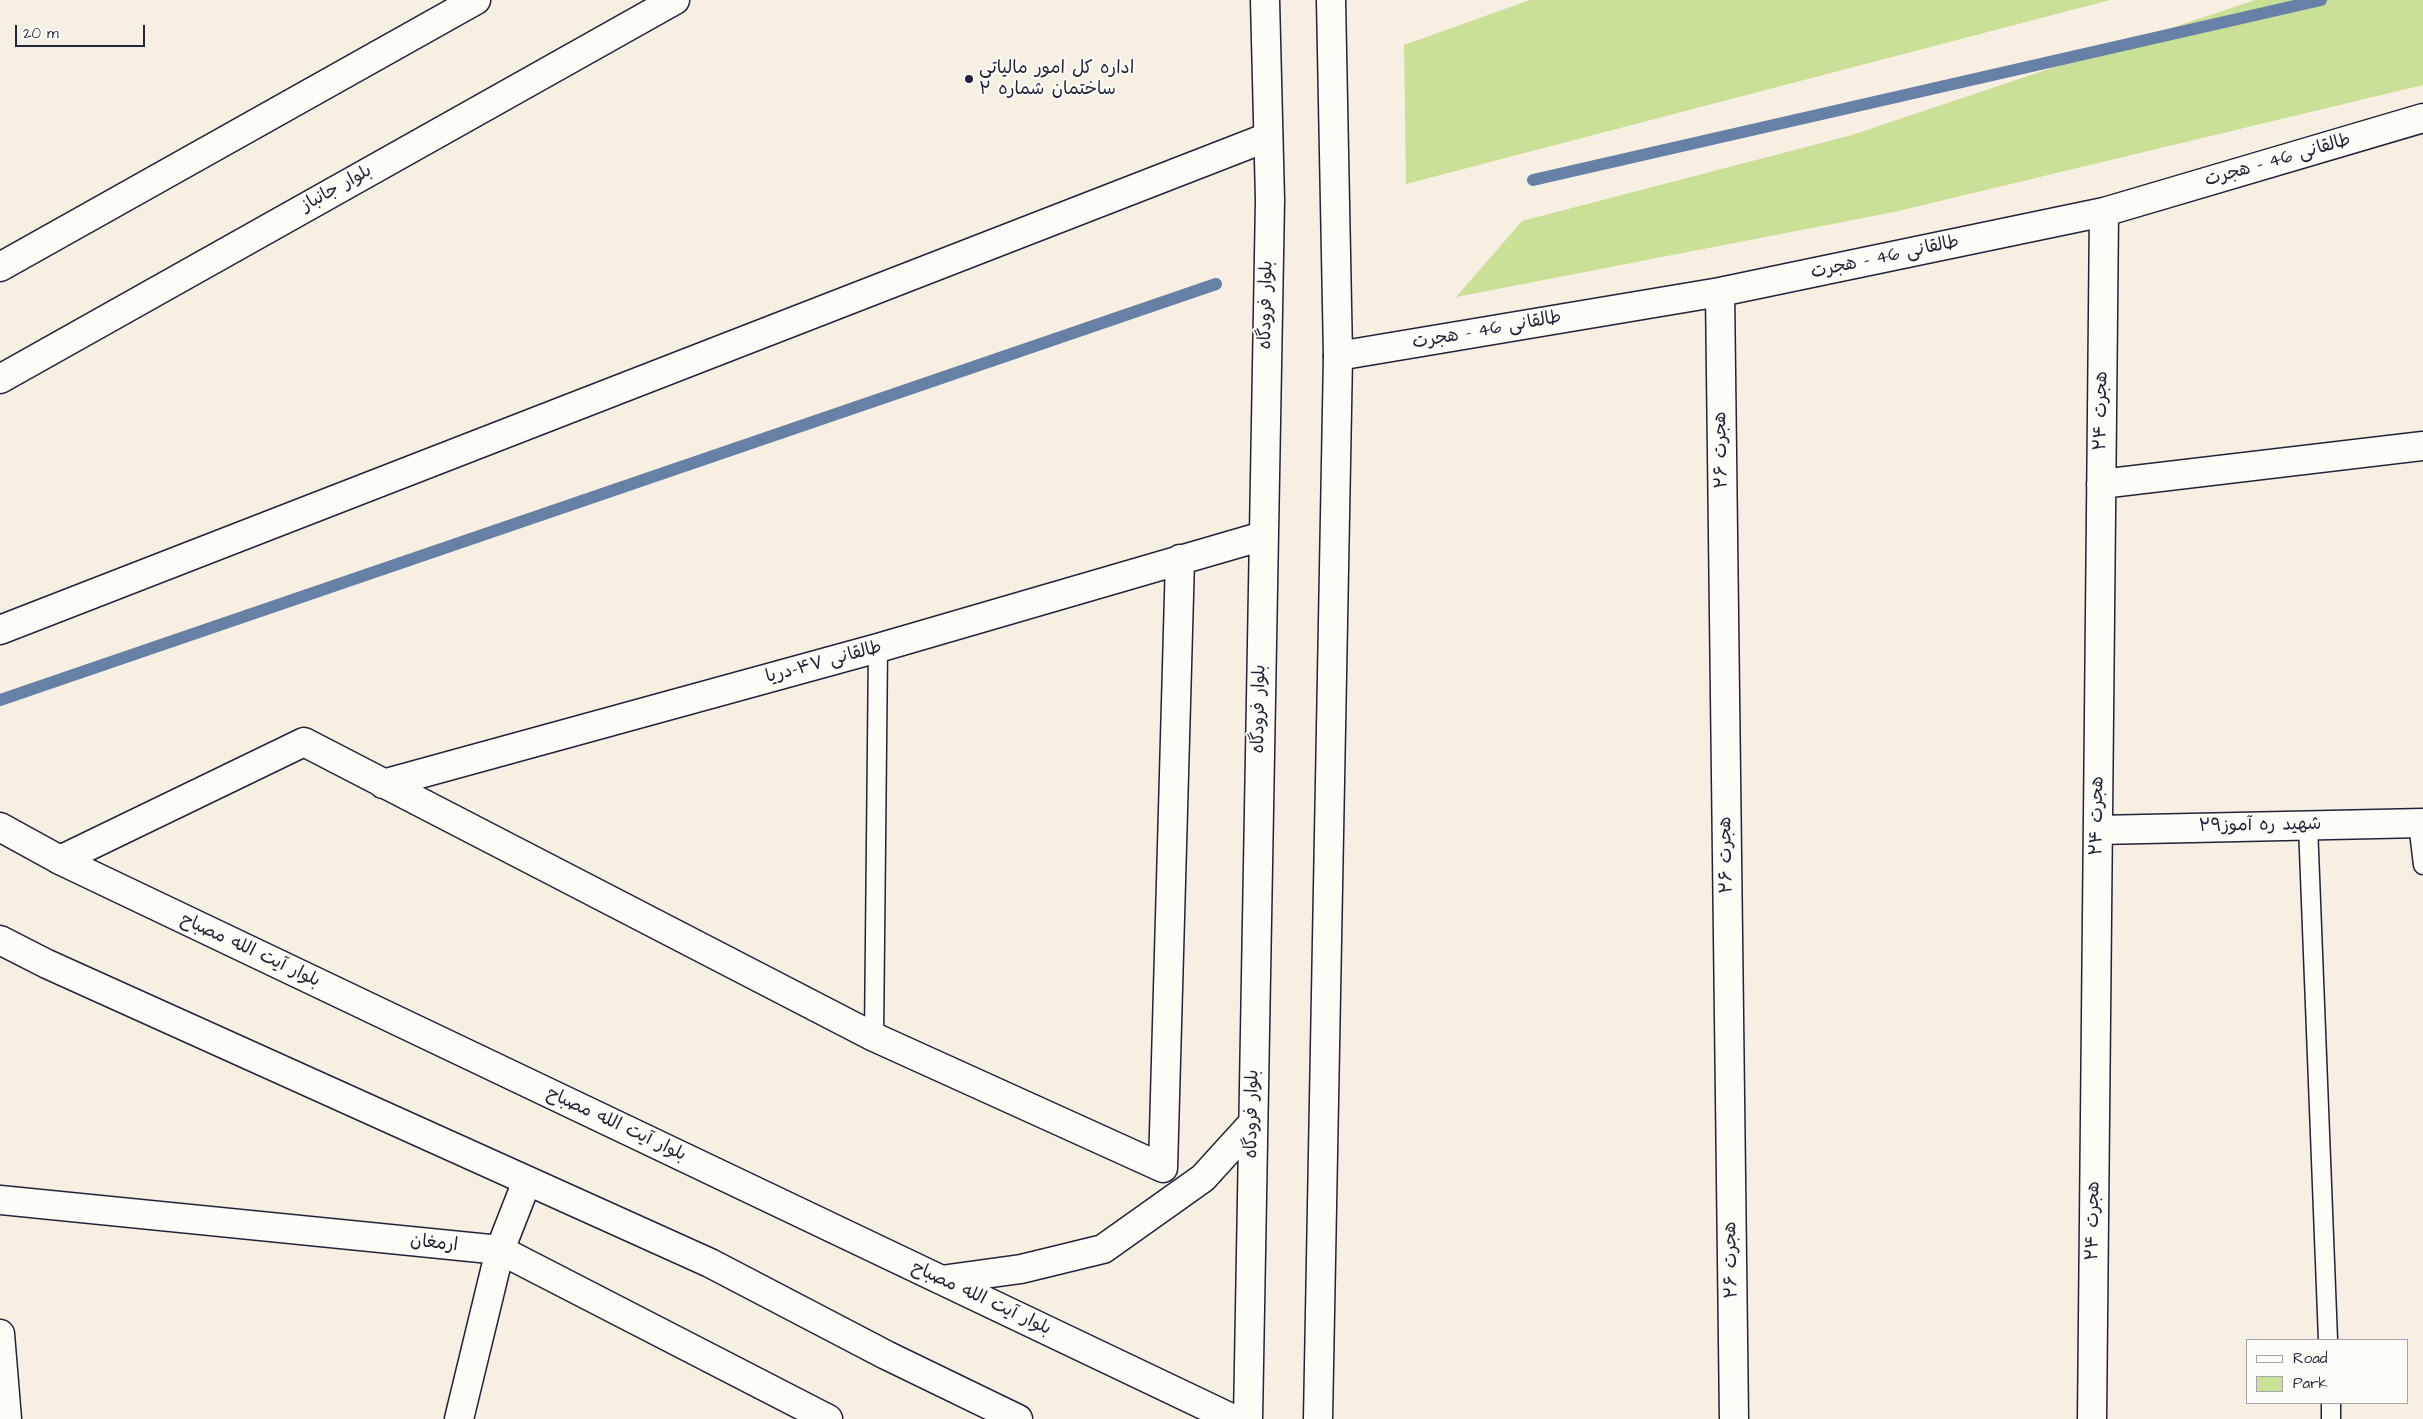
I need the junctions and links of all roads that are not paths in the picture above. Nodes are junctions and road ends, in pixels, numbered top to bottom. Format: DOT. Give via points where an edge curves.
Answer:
graph roads {
  1 [pos="476,0"];
  2 [pos="675,0"];
  3 [pos="1265,0"];
  4 [pos="1332,0"];
  5 [pos="2423,118"];
  6 [pos="1268,137"];
  7 [pos="2104,212"];
  8 [pos="0,267"];
  9 [pos="1720,292"];
  10 [pos="1338,344"];
  11 [pos="0,379"];
  12 [pos="2423,446"];
  13 [pos="2101,484"];
  14 [pos="1263,536"];
  15 [pos="1180,559"];
  16 [pos="0,630"];
  17 [pos="878,648"];
  18 [pos="383,784"];
  19 [pos="2420,823"];
  20 [pos="2308,825"];
  21 [pos="0,827"];
  22 [pos="2098,830"];
  23 [pos="60,860"];
  24 [pos="2423,865"];
  25 [pos="0,940"];
  26 [pos="874,1037"];
  27 [pos="1253,1123"];
  28 [pos="527,1181"];
  29 [pos="0,1200"];
  30 [pos="500,1250"];
  31 [pos="942,1280"];
  32 [pos="0,1334"];
  33 [pos="2328,1339"];
  34 [pos="2331,1404"];
  35 [pos="7,1419"];
  36 [pos="459,1419"];
  37 [pos="828,1419"];
  38 [pos="1018,1419"];
  39 [pos="1233,1419"];
  40 [pos="1248,1419"];
  41 [pos="1318,1419"];
  42 [pos="1734,1419"];
  43 [pos="2092,1419"];
  44 [pos="2331,1419"];
  1 -- 8 [label="street"];
  2 -- 11 [label="street, بلوار جانباز"];
  3 -- 6 [label="street, بلوار فرودگاه"];
  4 -- 10 [label="street"];
  5 -- 7 [label="street, طالقانی 46 - هجرت"];
  6 -- 14 [label="street, بلوار فرودگاه" via="1270,200"];
  6 -- 16 [label="street"];
  7 -- 9 [label="street, طالقانی 46 - هجرت"];
  7 -- 13 [label="street, هجرت ۲۴"];
  9 -- 10 [label="street, طالقانی 46 - هجرت"];
  9 -- 42 [label="street, هجرت ۲۶"];
  10 -- 41 [label="street"];
  12 -- 13 [label="street"];
  13 -- 22 [label="street, هجرت ۲۴"];
  14 -- 15 [label="street, طالقانی ۴۷-دریا"];
  14 -- 27 [label="street, بلوار فرودگاه"];
  15 -- 17 [label="street, طالقانی ۴۷-دریا"];
  15 -- 26 [label="street" via="1163,1168"];
  17 -- 18 [label="street, طالقانی ۴۷-دریا"];
  17 -- 26 [label="lane"];
  18 -- 23 [label="street" via="304,742"];
  18 -- 26 [label="street"];
  19 -- 20 [label="street, شهید ره آموز۲۹"];
  19 -- 24 [label="lane"];
  20 -- 22 [label="street, شهید ره آموز۲۹"];
  20 -- 33 [label="lane"];
  21 -- 23 [label="street, بلوار آیت الله مصباح"];
  22 -- 43 [label="street, هجرت ۲۴"];
  23 -- 31 [label="street, بلوار آیت الله مصباح"];
  25 -- 28 [label="street" via="56,969"];
  27 -- 31 [label="street" via="1203,1178 1103,1249 1021,1269"];
  27 -- 40 [label="street, بلوار فرودگاه"];
  28 -- 30 [label="street"];
  28 -- 38 [label="street" via="710,1263 886,1355"];
  29 -- 30 [label="street, ارمغان"];
  30 -- 36 [label="street"];
  30 -- 37 [label="street, ارمغان"];
  31 -- 39 [label="street, بلوار آیت الله مصباح"];
  32 -- 35 [label="street"];
  34 -- 44 [label="lane"];
}
